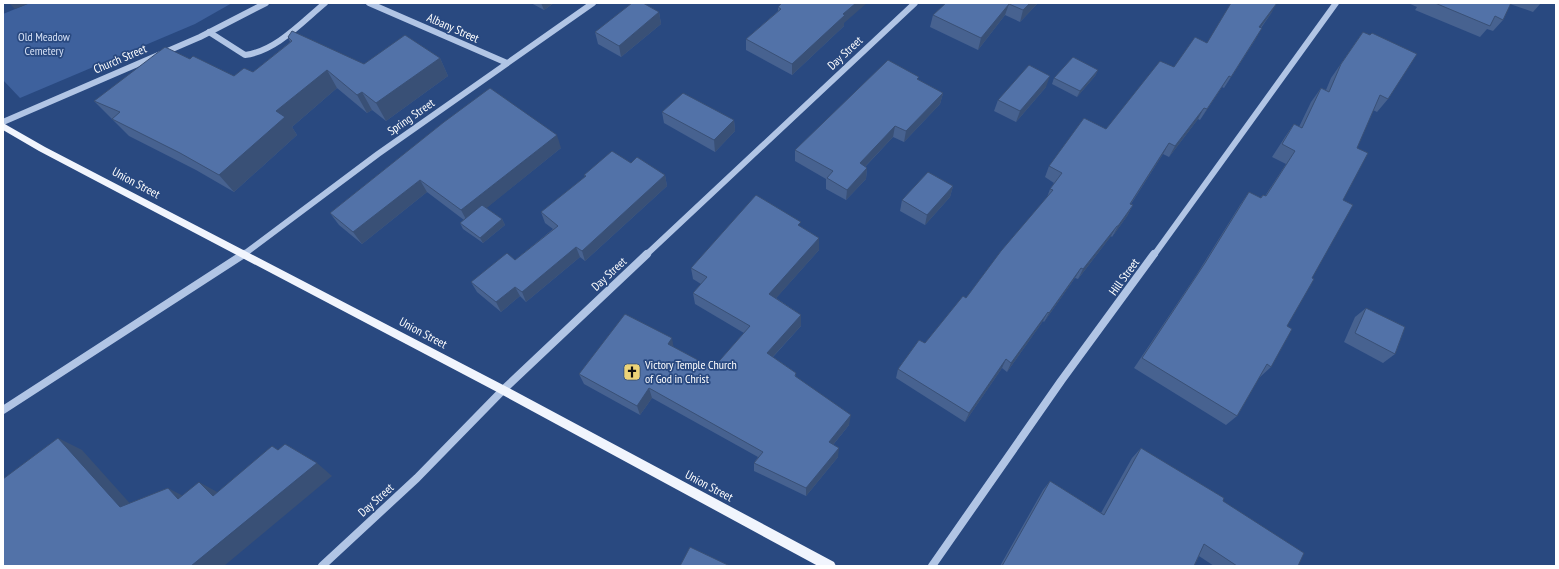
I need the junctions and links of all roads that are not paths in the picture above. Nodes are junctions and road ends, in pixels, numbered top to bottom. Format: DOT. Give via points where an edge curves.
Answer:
graph roads {
  1 [pos="266,3"];
  2 [pos="325,3"];
  3 [pos="369,3"];
  4 [pos="593,3"];
  5 [pos="915,3"];
  6 [pos="1336,3"];
  7 [pos="209,32"];
  8 [pos="507,63"];
  9 [pos="3,122"];
  10 [pos="3,126"];
  11 [pos="245,254"];
  12 [pos="503,390"];
  13 [pos="3,410"];
  14 [pos="322,566"];
  15 [pos="830,566"];
  16 [pos="932,566"];
  1 -- 7 [label="street, Church Street"];
  2 -- 7 [label="street" via="267,49 251,56 245,55"];
  3 -- 8 [label="street, Albany Street"];
  4 -- 8 [label="street, Spring Street"];
  5 -- 12 [label="street, Day Street"];
  6 -- 16 [label="street, Hill Street" via="1061,381"];
  7 -- 9 [label="street, Church Street"];
  8 -- 11 [label="street, Spring Street" via="378,154"];
  10 -- 11 [label="main road, Union Street"];
  11 -- 12 [label="main road, Union Street"];
  11 -- 13 [label="street, Spring Street"];
  12 -- 14 [label="street, Day Street" via="417,478"];
  12 -- 15 [label="main road, Union Street"];
}
